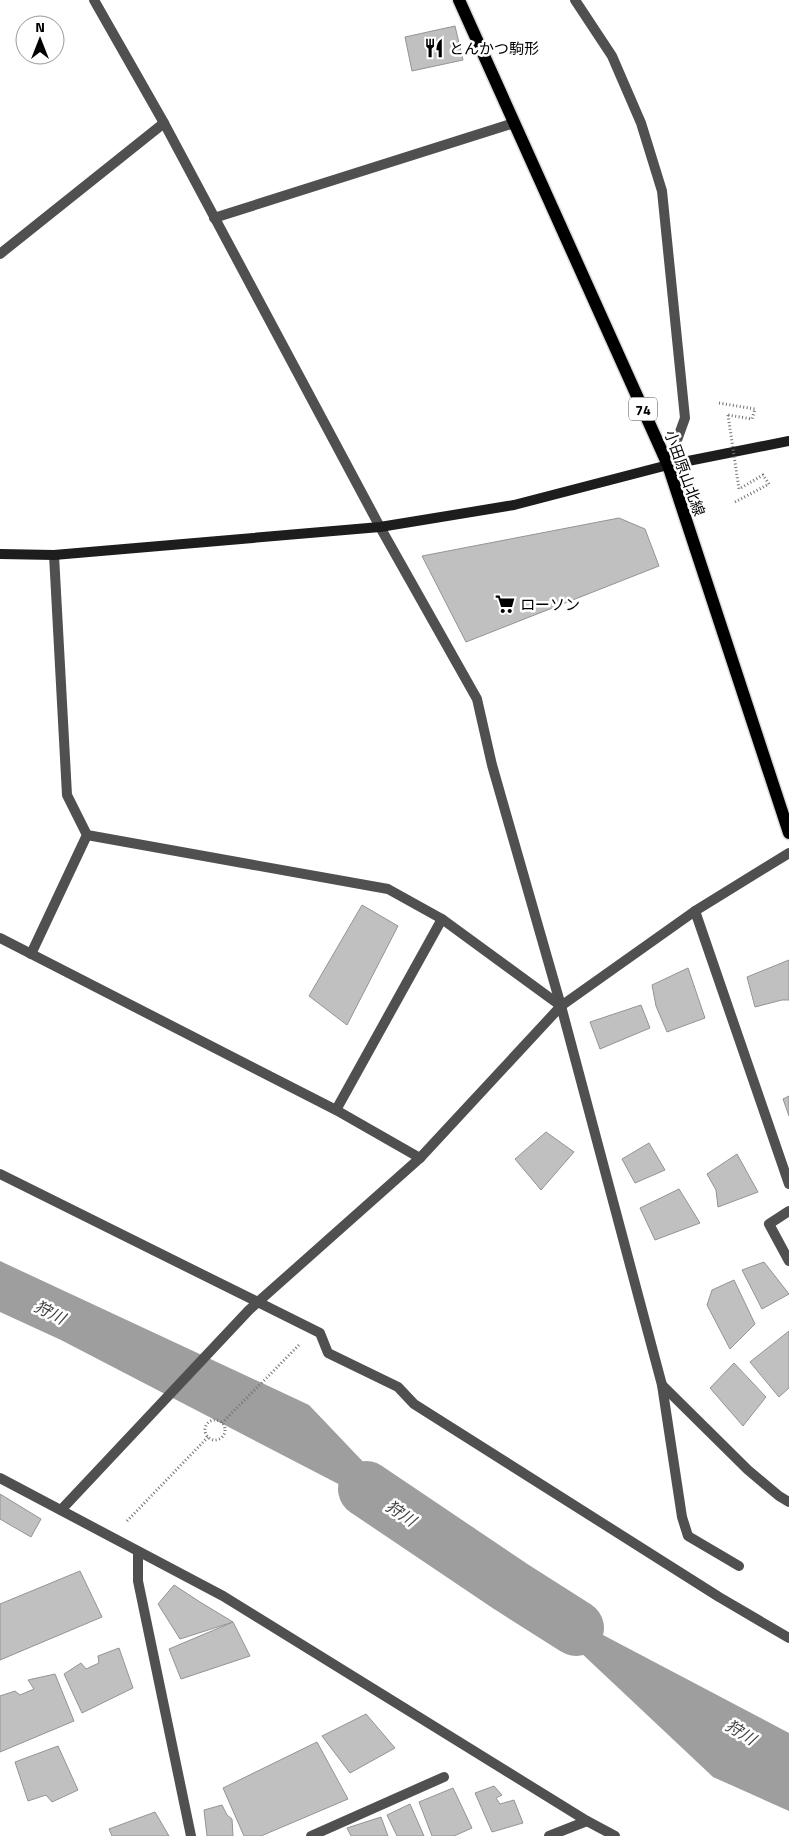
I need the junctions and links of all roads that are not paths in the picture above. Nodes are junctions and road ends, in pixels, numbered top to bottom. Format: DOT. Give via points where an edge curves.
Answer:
graph roads {
  1 [pos="94,0"];
  2 [pos="459,0"];
  3 [pos="575,0"];
  4 [pos="164,123"];
  5 [pos="514,123"];
  6 [pos="214,218"];
  7 [pos="0,254"];
  8 [pos="789,441"];
  9 [pos="668,465"];
  10 [pos="380,526"];
  11 [pos="0,554"];
  12 [pos="54,555"];
  13 [pos="789,833"];
  14 [pos="87,835"];
  15 [pos="789,853"];
  16 [pos="695,910"];
  17 [pos="442,920"];
  18 [pos="0,938"];
  19 [pos="31,954"];
  20 [pos="561,1006"];
  21 [pos="336,1110"];
  22 [pos="420,1158"];
  23 [pos="0,1174"];
  24 [pos="789,1184"];
  25 [pos="789,1211"];
  26 [pos="789,1261"];
  27 [pos="257,1302"];
  28 [pos="662,1385"];
  29 [pos="0,1478"];
  30 [pos="789,1502"];
  31 [pos="61,1510"];
  32 [pos="138,1552"];
  33 [pos="739,1566"];
  34 [pos="789,1638"];
  35 [pos="444,1777"];
  36 [pos="587,1821"];
  37 [pos="191,1836"];
  38 [pos="311,1836"];
  39 [pos="548,1836"];
  40 [pos="615,1836"];
  1 -- 4 [label="street"];
  2 -- 5 [label="main road, 小田原山北線 / 74"];
  3 -- 9 [label="street" via="612,56 641,123 662,191 685,418"];
  4 -- 6 [label="street"];
  4 -- 7 [label="street"];
  5 -- 6 [label="street"];
  5 -- 9 [label="main road, 小田原山北線 / 74"];
  6 -- 10 [label="street"];
  8 -- 9 [label="street"];
  9 -- 10 [label="street" via="514,505"];
  9 -- 13 [label="main road, 小田原山北線 / 74"];
  10 -- 12 [label="street"];
  10 -- 20 [label="street" via="477,699 492,765"];
  11 -- 12 [label="street"];
  12 -- 14 [label="street" via="67,795"];
  14 -- 17 [label="street" via="388,889"];
  14 -- 19 [label="street"];
  15 -- 16 [label="street"];
  16 -- 20 [label="street"];
  16 -- 24 [label="street"];
  17 -- 20 [label="street"];
  17 -- 21 [label="street"];
  18 -- 19 [label="street"];
  19 -- 21 [label="street"];
  20 -- 22 [label="street"];
  20 -- 28 [label="street"];
  21 -- 22 [label="street"];
  22 -- 27 [label="street"];
  23 -- 27 [label="street"];
  25 -- 26 [label="street" via="769,1224"];
  27 -- 31 [label="street"];
  27 -- 34 [label="street" via="320,1333 328,1353 398,1387 414,1404"];
  28 -- 30 [label="street" via="748,1470"];
  28 -- 33 [label="street" via="682,1517 688,1536"];
  29 -- 31 [label="street"];
  31 -- 32 [label="street"];
  32 -- 36 [label="street" via="222,1596"];
  32 -- 37 [label="street" via="138,1581"];
  35 -- 38 [label="street"];
  36 -- 39 [label="street"];
  36 -- 40 [label="street"];
}
